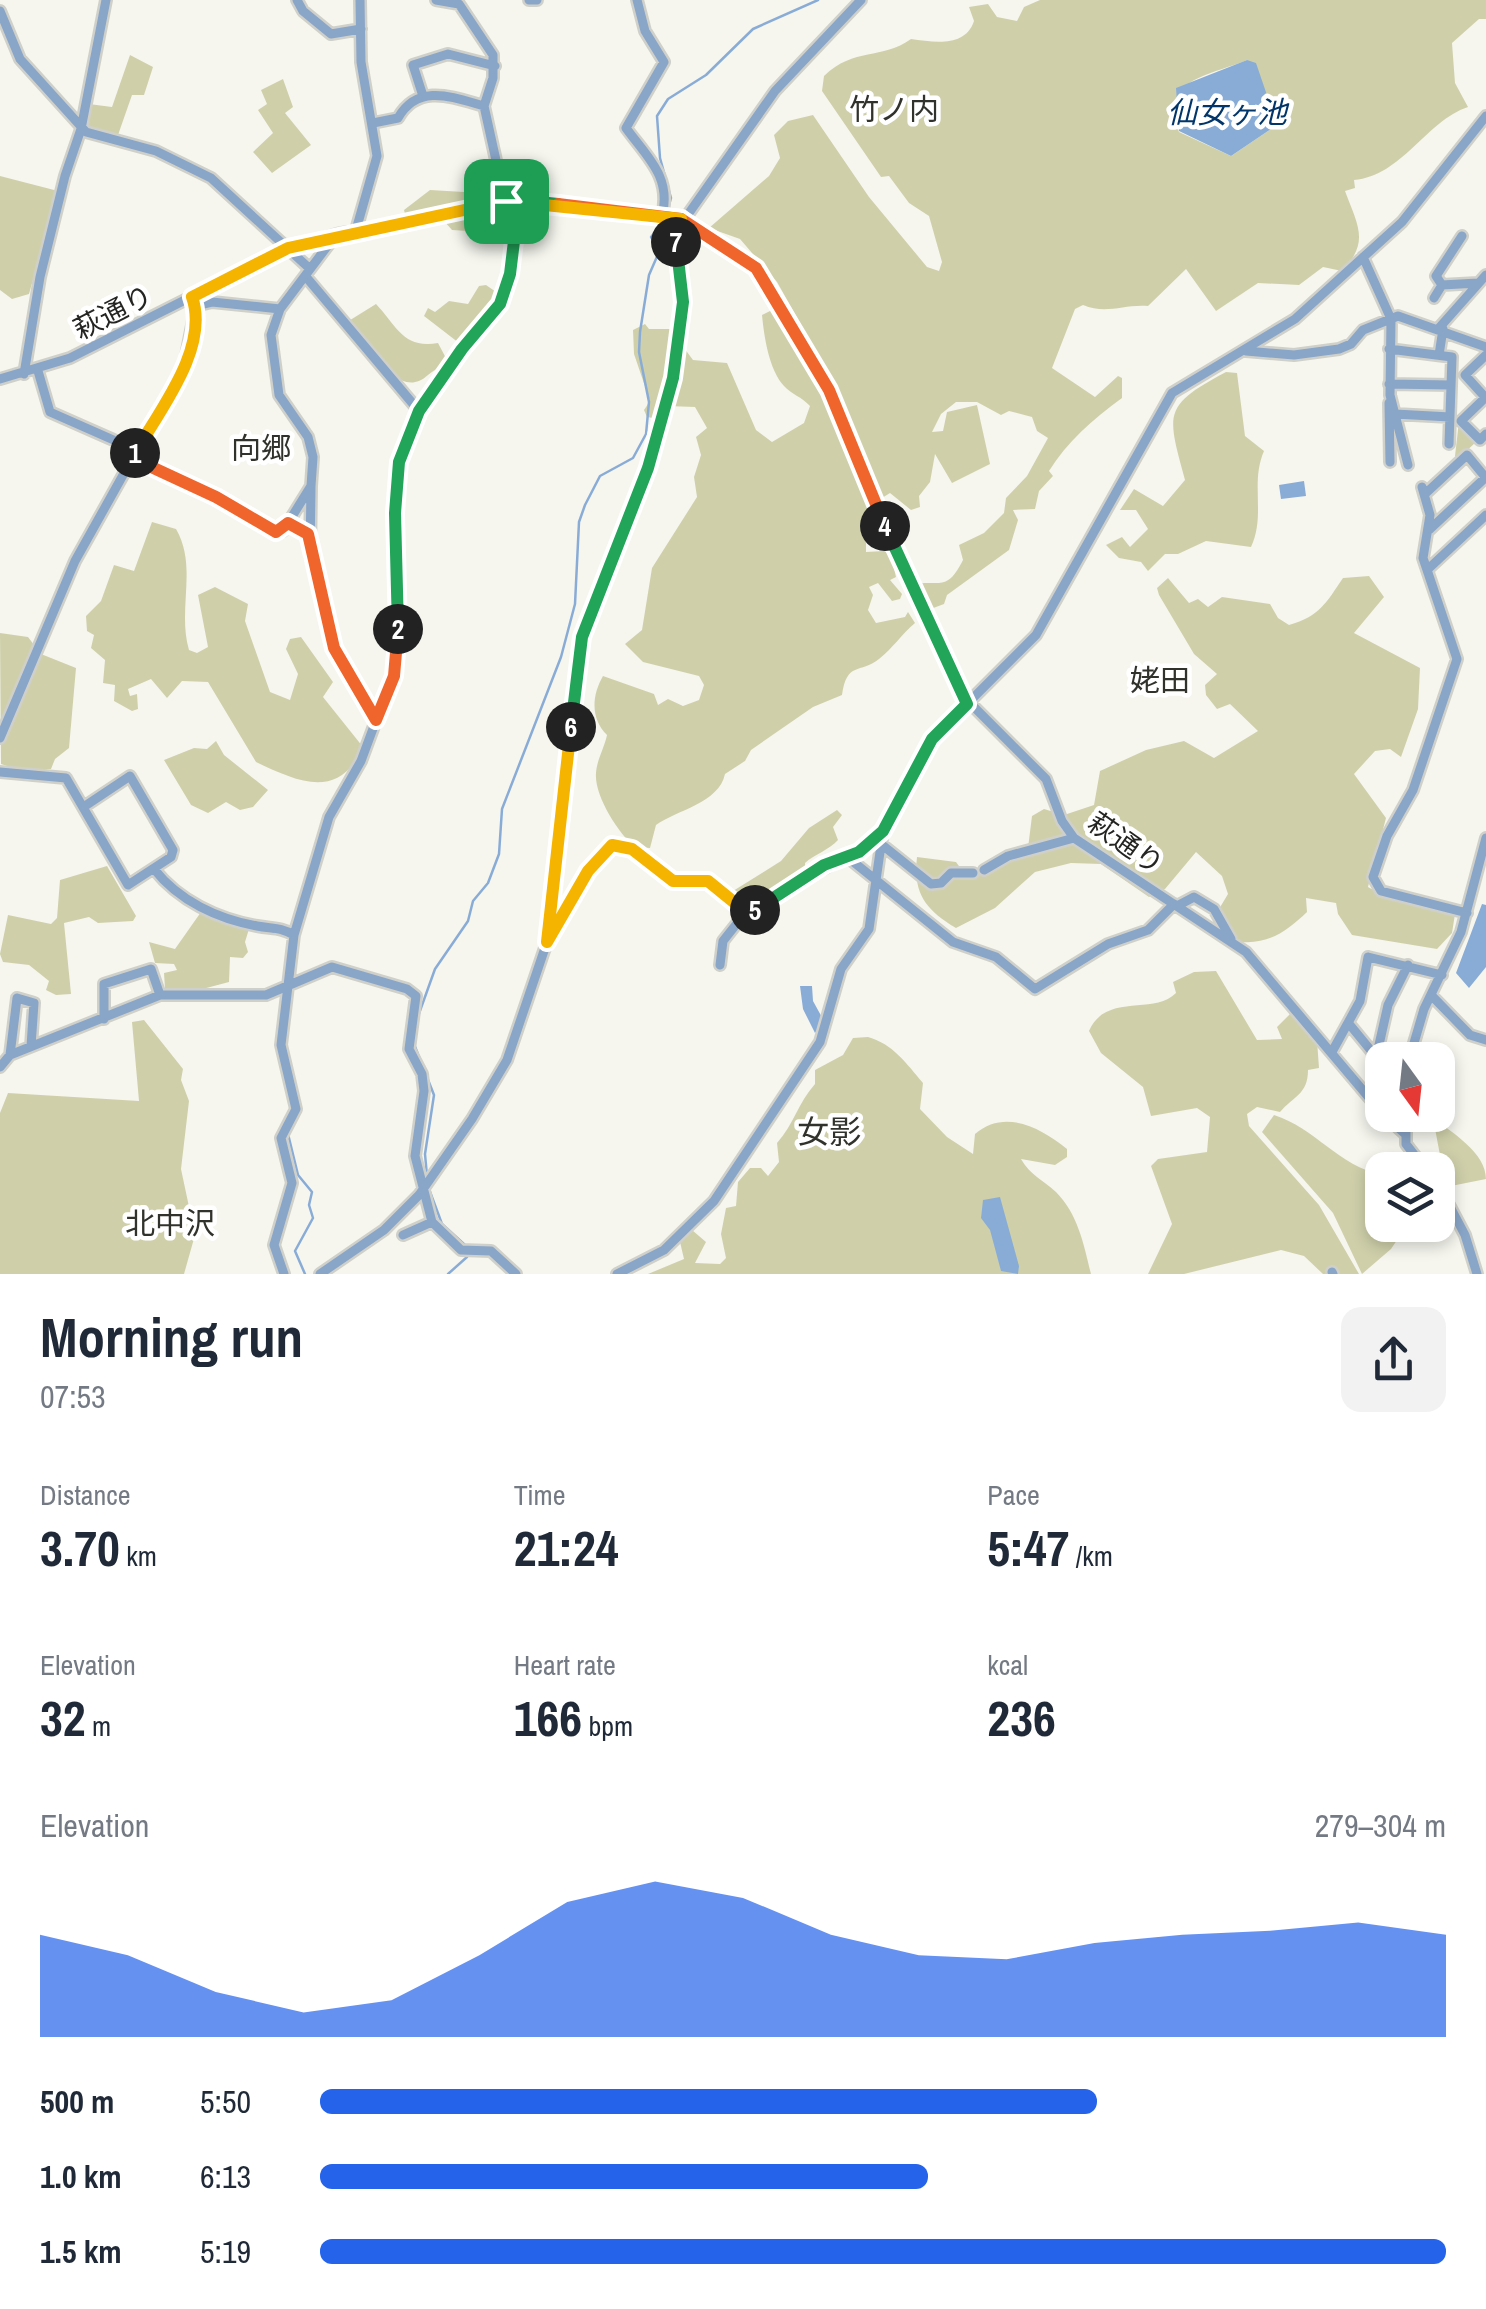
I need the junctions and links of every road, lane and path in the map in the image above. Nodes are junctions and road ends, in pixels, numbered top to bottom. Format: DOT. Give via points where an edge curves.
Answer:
graph roads {
  1 [pos="106,0"];
  2 [pos="297,0"];
  3 [pos="360,0"];
  4 [pos="436,0"];
  5 [pos="529,0"];
  6 [pos="537,0"];
  7 [pos="637,0"];
  8 [pos="860,0"];
  9 [pos="0,11"];
  10 [pos="361,29"];
  11 [pos="495,66"];
  12 [pos="423,96"];
  13 [pos="484,106"];
  14 [pos="1486,116"];
  15 [pos="373,123"];
  16 [pos="82,129"];
  17 [pos="519,200"];
  18 [pos="506,201"];
  19 [pos="662,216"];
  20 [pos="681,219"];
  21 [pos="356,230"];
  22 [pos="337,234"];
  23 [pos="1462,236"];
  24 [pos="288,248"];
  25 [pos="1363,256"];
  26 [pos="308,273"];
  27 [pos="1482,279"];
  28 [pos="1442,284"];
  29 [pos="1434,298"];
  30 [pos="193,301"];
  31 [pos="280,309"];
  32 [pos="1392,319"];
  33 [pos="1441,329"];
  34 [pos="1486,347"];
  35 [pos="1389,349"];
  36 [pos="1243,351"];
  37 [pos="1439,355"];
  38 [pos="1486,355"];
  39 [pos="38,371"];
  40 [pos="24,374"];
  41 [pos="0,380"];
  42 [pos="1389,384"];
  43 [pos="1451,385"];
  44 [pos="1390,395"];
  45 [pos="1486,397"];
  46 [pos="419,411"];
  47 [pos="1395,414"];
  48 [pos="1450,417"];
  49 [pos="1486,434"];
  50 [pos="1449,444"];
  51 [pos="129,462"];
  52 [pos="1390,462"];
  53 [pos="1408,465"];
  54 [pos="1486,478"];
  55 [pos="311,486"];
  56 [pos="1486,515"];
  57 [pos="288,523"];
  58 [pos="1429,530"];
  59 [pos="308,534"];
  60 [pos="1427,570"];
  61 [pos="967,704"];
  62 [pos="376,720"];
  63 [pos="0,738"];
  64 [pos="0,772"];
  65 [pos="84,806"];
  66 [pos="883,831"];
  67 [pos="1074,838"];
  68 [pos="1486,838"];
  69 [pos="881,844"];
  70 [pos="853,857"];
  71 [pos="154,869"];
  72 [pos="876,882"];
  73 [pos="1176,905"];
  74 [pos="746,912"];
  75 [pos="1467,913"];
  76 [pos="294,936"];
  77 [pos="547,942"];
  78 [pos="1234,942"];
  79 [pos="720,964"];
  80 [pos="1408,965"];
  81 [pos="1442,975"];
  82 [pos="287,985"];
  83 [pos="1431,994"];
  84 [pos="160,995"];
  85 [pos="104,1018"];
  86 [pos="1350,1025"];
  87 [pos="1486,1040"];
  88 [pos="1382,1042"];
  89 [pos="1415,1042"];
  90 [pos="1365,1044"];
  91 [pos="31,1046"];
  92 [pos="1333,1050"];
  93 [pos="10,1055"];
  94 [pos="0,1067"];
  95 [pos="1365,1091"];
  96 [pos="1404,1132"];
  97 [pos="1406,1134"];
  98 [pos="1412,1152"];
  99 [pos="422,1190"];
  100 [pos="1455,1216"];
  101 [pos="432,1222"];
  102 [pos="402,1236"];
  103 [pos="284,1274"];
  104 [pos="320,1274"];
  105 [pos="516,1274"];
  106 [pos="617,1274"];
  107 [pos="1477,1274"];
  1 -- 16 [label="street"];
  2 -- 10 [label="street" via="331,34"];
  3 -- 10 [label="street"];
  4 -- 11 [label="street" via="459,4"];
  5 -- 6 [label="street"];
  7 -- 19 [label="street" via="645,31 664,62 626,128 662,180"];
  8 -- 20 [label="street" via="774,91"];
  9 -- 16 [label="street" via="20,59"];
  10 -- 15 [label="street"];
  11 -- 12 [label="street" via="448,54 413,65"];
  11 -- 13 [label="street"];
  12 -- 13 [label="street"];
  12 -- 15 [label="street" via="398,118"];
  13 -- 18 [label="street"];
  14 -- 25 [label="street" via="1410,213"];
  15 -- 21 [label="street" via="376,166"];
  16 -- 24 [label="street" via="156,151 211,178"];
  16 -- 40 [label="street" via="64,176"];
  17 -- 18 [label="street, 萩通り"];
  17 -- 19 [label="street, 萩通り"];
  17 -- 46 [label="street" via="500,304"];
  18 -- 21 [label="street, 萩通り"];
  19 -- 20 [label="street, 萩通り"];
  20 -- 61 [label="street, 萩通り" via="756,268 775,295 829,390"];
  20 -- 77 [label="street" via="676,253 683,302 673,378 648,468 582,637"];
  21 -- 22 [label="street, 萩通り"];
  22 -- 24 [label="street, 萩通り"];
  22 -- 26 [label="street"];
  23 -- 28 [label="street" via="1436,276"];
  24 -- 26 [label="street"];
  24 -- 30 [label="street, 萩通り"];
  25 -- 32 [label="street"];
  25 -- 36 [label="street" via="1295,319"];
  26 -- 31 [label="street"];
  26 -- 46 [label="street"];
  27 -- 28 [label="street"];
  27 -- 33 [label="street"];
  28 -- 29 [label="street"];
  30 -- 31 [label="street"];
  30 -- 39 [label="street, 萩通り"];
  30 -- 51 [label="street" via="184,366"];
  31 -- 55 [label="street" via="271,335 274,378 311,444"];
  32 -- 33 [label="street"];
  32 -- 35 [label="street"];
  32 -- 36 [label="street" via="1339,349"];
  33 -- 34 [label="street"];
  33 -- 37 [label="street"];
  35 -- 37 [label="street"];
  35 -- 42 [label="street"];
  36 -- 61 [label="street" via="1172,392 1036,635"];
  37 -- 43 [label="street" via="1452,357"];
  38 -- 45 [label="street" via="1465,375"];
  39 -- 40 [label="street, 萩通り"];
  39 -- 51 [label="street" via="50,412 118,442"];
  40 -- 41 [label="street, 萩通り"];
  42 -- 43 [label="street"];
  42 -- 44 [label="street"];
  43 -- 48 [label="street"];
  44 -- 47 [label="street"];
  44 -- 52 [label="street"];
  45 -- 49 [label="street" via="1462,420 1480,440"];
  46 -- 62 [label="street" via="399,462 398,652"];
  47 -- 48 [label="street"];
  47 -- 53 [label="street"];
  48 -- 50 [label="street"];
  51 -- 57 [label="street" via="216,497 276,532"];
  51 -- 63 [label="street" via="75,562"];
  54 -- 58 [label="street"];
  54 -- 58 [label="street" via="1466,455 1424,490"];
  55 -- 57 [label="street"];
  55 -- 59 [label="street"];
  56 -- 60 [label="street"];
  57 -- 59 [label="street"];
  58 -- 60 [label="street"];
  59 -- 62 [label="street" via="334,648"];
  60 -- 75 [label="street" via="1457,659 1413,790 1373,877 1381,890"];
  61 -- 66 [label="street" via="932,739"];
  61 -- 67 [label="street, 萩通り" via="1046,779"];
  62 -- 76 [label="street" via="329,817"];
  64 -- 65 [label="street" via="66,778"];
  65 -- 71 [label="street" via="128,885"];
  65 -- 71 [label="street" via="130,776 173,850"];
  66 -- 69 [label="street"];
  66 -- 70 [label="street"];
  67 -- 69 [label="street" via="931,884"];
  67 -- 73 [label="street, 萩通り"];
  68 -- 75 [label="street"];
  69 -- 72 [label="street"];
  70 -- 72 [label="street"];
  70 -- 74 [label="street"];
  71 -- 76 [label="street" via="171,890 210,912 254,926 276,925"];
  72 -- 73 [label="street" via="953,942 996,957 1036,989 1108,944 1148,930"];
  72 -- 106 [label="street" via="868,929 842,969 820,1042 714,1201 664,1250"];
  73 -- 78 [label="street, 萩通り"];
  73 -- 78 [label="street" via="1194,896 1214,909"];
  74 -- 77 [label="street" via="708,881 673,881 632,849 612,845 588,871"];
  74 -- 79 [label="street" via="723,942"];
  75 -- 81 [label="street"];
  76 -- 82 [label="street"];
  77 -- 99 [label="street" via="497,1081"];
  78 -- 92 [label="street, 萩通り"];
  80 -- 81 [label="street"];
  80 -- 86 [label="street" via="1368,957"];
  80 -- 88 [label="street" via="1388,1005"];
  81 -- 83 [label="street"];
  82 -- 84 [label="street" via="255,996"];
  82 -- 99 [label="street" via="315,972 348,968 416,996 408,1038 424,1082 415,1156"];
  82 -- 103 [label="street" via="281,1045 296,1108 281,1138 292,1183 274,1246"];
  83 -- 87 [label="street" via="1470,1035"];
  83 -- 89 [label="street"];
  84 -- 85 [label="street"];
  84 -- 85 [label="street" via="150,969 104,984"];
  85 -- 91 [label="street"];
  86 -- 90 [label="street"];
  86 -- 92 [label="street"];
  91 -- 93 [label="street"];
  91 -- 93 [label="street" via="34,1002 17,998"];
  92 -- 95 [label="street, 萩通り"];
  93 -- 94 [label="street"];
  96 -- 97 [label="street, 萩通り"];
  97 -- 98 [label="street"];
  99 -- 101 [label="street"];
  99 -- 104 [label="street" via="392,1223"];
  100 -- 107 [label="street"];
  101 -- 102 [label="street"];
  101 -- 105 [label="street" via="461,1250 491,1251"];
}
